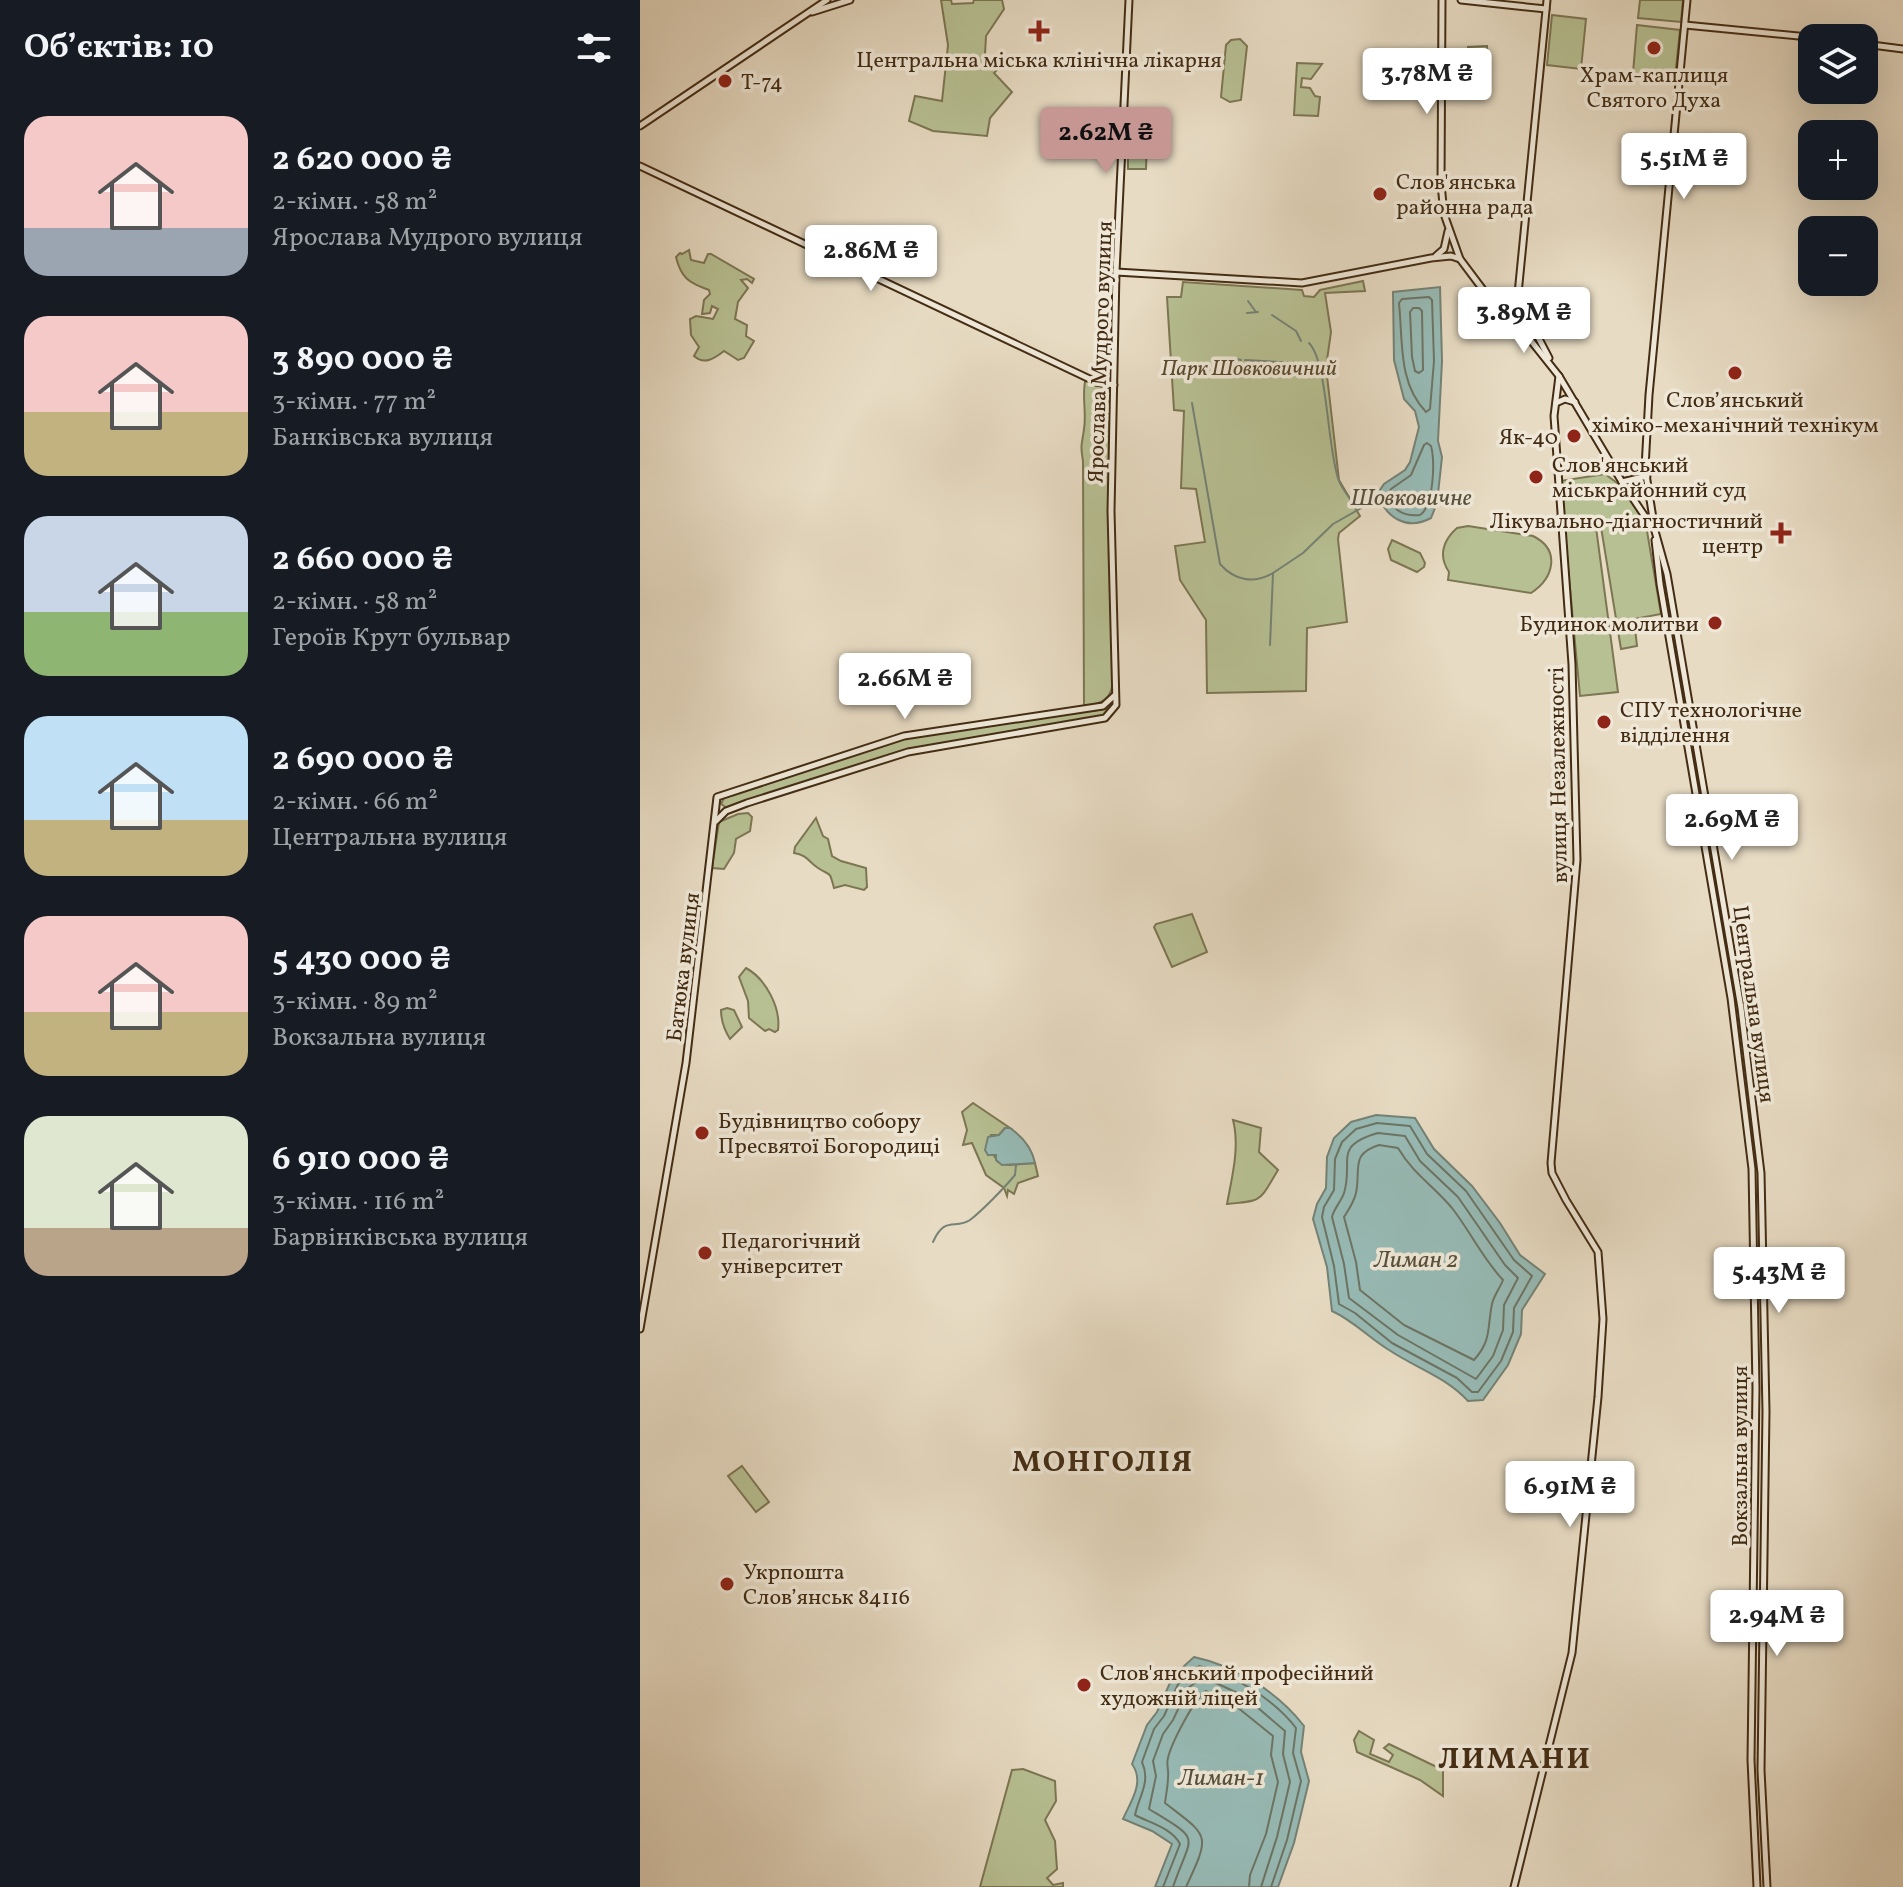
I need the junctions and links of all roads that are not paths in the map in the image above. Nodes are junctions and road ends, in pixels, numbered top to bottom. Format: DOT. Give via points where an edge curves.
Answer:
graph roads {
  1 [pos="827,0"];
  2 [pos="850,0"];
  3 [pos="1129,0"];
  4 [pos="1442,0"];
  5 [pos="1461,0"];
  6 [pos="1547,0"];
  7 [pos="1687,0"];
  8 [pos="1546,9"];
  9 [pos="804,15"];
  10 [pos="1685,25"];
  11 [pos="1798,36"];
  12 [pos="1878,46"];
  13 [pos="1903,49"];
  14 [pos="640,126"];
  15 [pos="640,166"];
  16 [pos="1448,227"];
  17 [pos="1431,258"];
  18 [pos="1460,259"];
  19 [pos="1116,272"];
  20 [pos="1487,295"];
  21 [pos="1517,304"];
  22 [pos="1525,312"];
  23 [pos="1512,317"];
  24 [pos="1559,376"];
  25 [pos="1114,385"];
  26 [pos="1568,389"];
  27 [pos="1564,399"];
  28 [pos="1556,401"];
  29 [pos="1575,402"];
  30 [pos="1647,476"];
  31 [pos="1622,482"];
  32 [pos="1655,531"];
  33 [pos="1116,694"];
  34 [pos="716,821"];
  35 [pos="1752,1169"];
  36 [pos="1762,1201"];
  37 [pos="644,1295"];
  38 [pos="640,1329"];
  39 [pos="1514,1887"];
  40 [pos="1757,1887"];
  41 [pos="1767,1887"];
  1 -- 9 [label="street"];
  2 -- 9 [label="street"];
  3 -- 19 [label="street, Ярослава Мудрого вулиця"];
  4 -- 16 [label="street" via="1441,176"];
  5 -- 8 [label="street"];
  6 -- 8 [label="street"];
  7 -- 10 [label="street, Центральна вулиця"];
  8 -- 21 [label="street"];
  9 -- 14 [label="street"];
  10 -- 11 [label="street"];
  10 -- 30 [label="street, Центральна вулиця" via="1649,395"];
  12 -- 13 [label="street"];
  15 -- 25 [label="street" via="1096,382"];
  16 -- 17 [label="street" via="1444,249"];
  16 -- 18 [label="street"];
  17 -- 18 [label="street"];
  17 -- 19 [label="street" via="1302,283"];
  18 -- 20 [label="street"];
  19 -- 25 [label="street, Ярослава Мудрого вулиця"];
  20 -- 21 [label="street"];
  20 -- 23 [label="street"];
  21 -- 22 [label="street"];
  21 -- 23 [label="street"];
  22 -- 23 [label="street" via="1520,319"];
  22 -- 24 [label="street"];
  23 -- 24 [label="street"];
  24 -- 26 [label="street"];
  24 -- 28 [label="street, вулиця Незалежності"];
  25 -- 33 [label="street, Ярослава Мудрого вулиця"];
  26 -- 27 [label="street"];
  26 -- 28 [label="street"];
  26 -- 29 [label="street"];
  27 -- 28 [label="street"];
  27 -- 29 [label="street"];
  28 -- 39 [label="street, вулиця Незалежності" via="1577,860 1552,1173 1598,1252 1603,1305 1572,1653"];
  29 -- 31 [label="street"];
  30 -- 31 [label="street"];
  30 -- 32 [label="street, Центральна вулиця"];
  31 -- 32 [label="street"];
  32 -- 35 [label="street, Центральна вулиця" via="1731,998"];
  32 -- 36 [label="street, Центральна вулиця" via="1667,574 1741,1008"];
  33 -- 34 [label="street, Ярослава Мудрого вулиця" via="1116,705 1105,718 908,752 747,803"];
  33 -- 34 [label="street, Батюка вулиця" via="1101,706 904,736 717,797"];
  34 -- 37 [label="street, Батюка вулиця" via="686,1063"];
  35 -- 40 [label="street, Вокзальна вулиця" via="1756,1402 1751,1760"];
  36 -- 41 [label="street, Вокзальна вулиця" via="1766,1420 1761,1770"];
  37 -- 38 [label="street, Батюка вулиця"];
}
